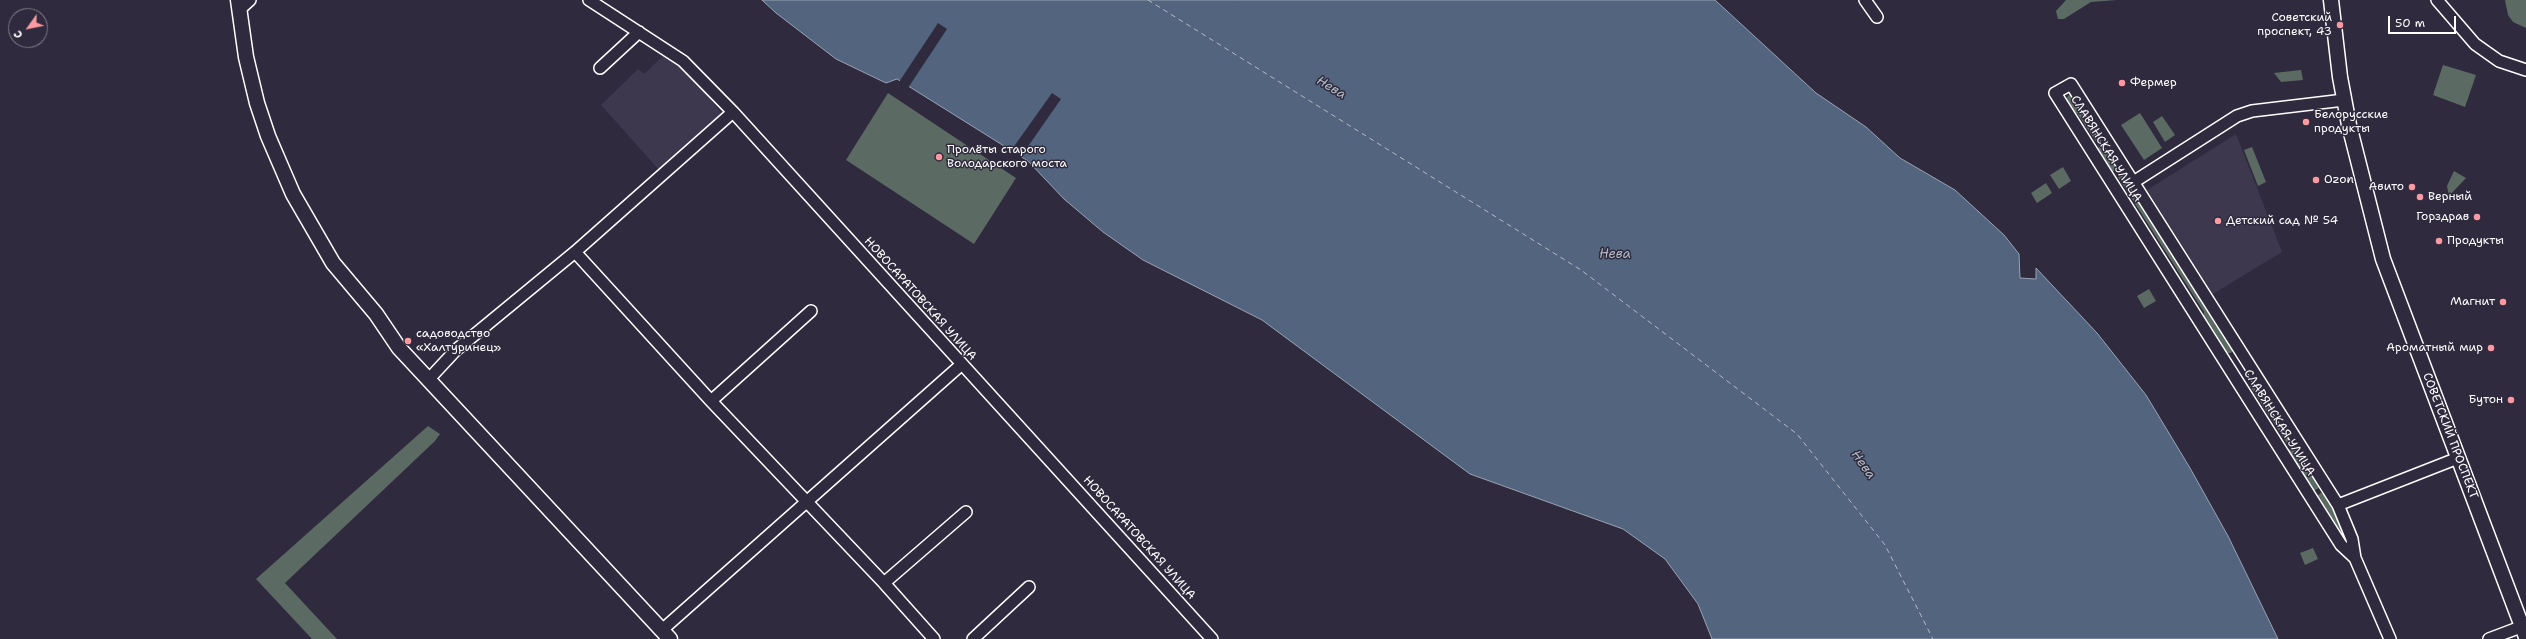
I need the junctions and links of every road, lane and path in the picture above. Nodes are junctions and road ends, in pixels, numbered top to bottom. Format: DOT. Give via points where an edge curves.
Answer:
graph roads {
  1 [pos="250,0"];
  2 [pos="589,0"];
  3 [pos="1865,0"];
  4 [pos="2331,0"];
  5 [pos="2437,0"];
  6 [pos="238,5"];
  7 [pos="1877,17"];
  8 [pos="639,32"];
  9 [pos="600,68"];
  10 [pos="2526,70"];
  11 [pos="2344,100"];
  12 [pos="733,112"];
  13 [pos="2132,183"];
  14 [pos="575,252"];
  15 [pos="811,311"];
  16 [pos="2244,358"];
  17 [pos="962,364"];
  18 [pos="2228,367"];
  19 [pos="428,379"];
  20 [pos="711,401"];
  21 [pos="2458,458"];
  22 [pos="806,503"];
  23 [pos="2338,505"];
  24 [pos="966,512"];
  25 [pos="2355,558"];
  26 [pos="884,583"];
  27 [pos="1030,587"];
  28 [pos="2525,629"];
  29 [pos="666,634"];
  30 [pos="934,639"];
  31 [pos="973,639"];
  32 [pos="1212,639"];
  33 [pos="2390,639"];
  34 [pos="2490,639"];
  1 -- 6 [label="street"];
  2 -- 8 [label="street, НОВОСАРАТОВСКАЯ УЛИЦА"];
  3 -- 7 [label="street"];
  4 -- 11 [label="main road, СОВЕТСКИЙ ПРОСПЕКТ"];
  5 -- 10 [label="street" via="2475,44 2499,61"];
  6 -- 19 [label="main road" via="256,103 280,168 293,194 333,263 376,314 399,348"];
  8 -- 9 [label="street"];
  8 -- 12 [label="street, НОВОСАРАТОВСКАЯ УЛИЦА" via="683,62"];
  11 -- 13 [label="street" via="2252,111 2237,116"];
  11 -- 21 [label="main road, СОВЕТСКИЙ ПРОСПЕКТ" via="2360,175 2383,259"];
  12 -- 14 [label="street"];
  12 -- 17 [label="street, НОВОСАРАТОВСКАЯ УЛИЦА"];
  13 -- 16 [label="street, СЛАВЯНСКАЯ УЛИЦА"];
  13 -- 18 [label="street, СЛАВЯНСКАЯ УЛИЦА" via="2071,84 2056,93"];
  14 -- 19 [label="street" via="456,350"];
  14 -- 20 [label="street"];
  15 -- 20 [label="street"];
  16 -- 18 [label="street"];
  16 -- 23 [label="street, СЛАВЯНСКАЯ УЛИЦА"];
  17 -- 22 [label="street"];
  17 -- 32 [label="street, НОВОСАРАТОВСКАЯ УЛИЦА"];
  18 -- 25 [label="street, СЛАВЯНСКАЯ УЛИЦА" via="2341,545"];
  19 -- 29 [label="main road"];
  20 -- 22 [label="street"];
  21 -- 23 [label="street"];
  21 -- 28 [label="main road, СОВЕТСКИЙ ПРОСПЕКТ"];
  22 -- 26 [label="street"];
  22 -- 29 [label="street"];
  23 -- 25 [label="street, СЛАВЯНСКАЯ УЛИЦА" via="2352,539"];
  24 -- 26 [label="street"];
  25 -- 33 [label="street, СЛАВЯНСКАЯ УЛИЦА"];
  26 -- 30 [label="street"];
  27 -- 31 [label="street"];
  28 -- 34 [label="street"];
}
